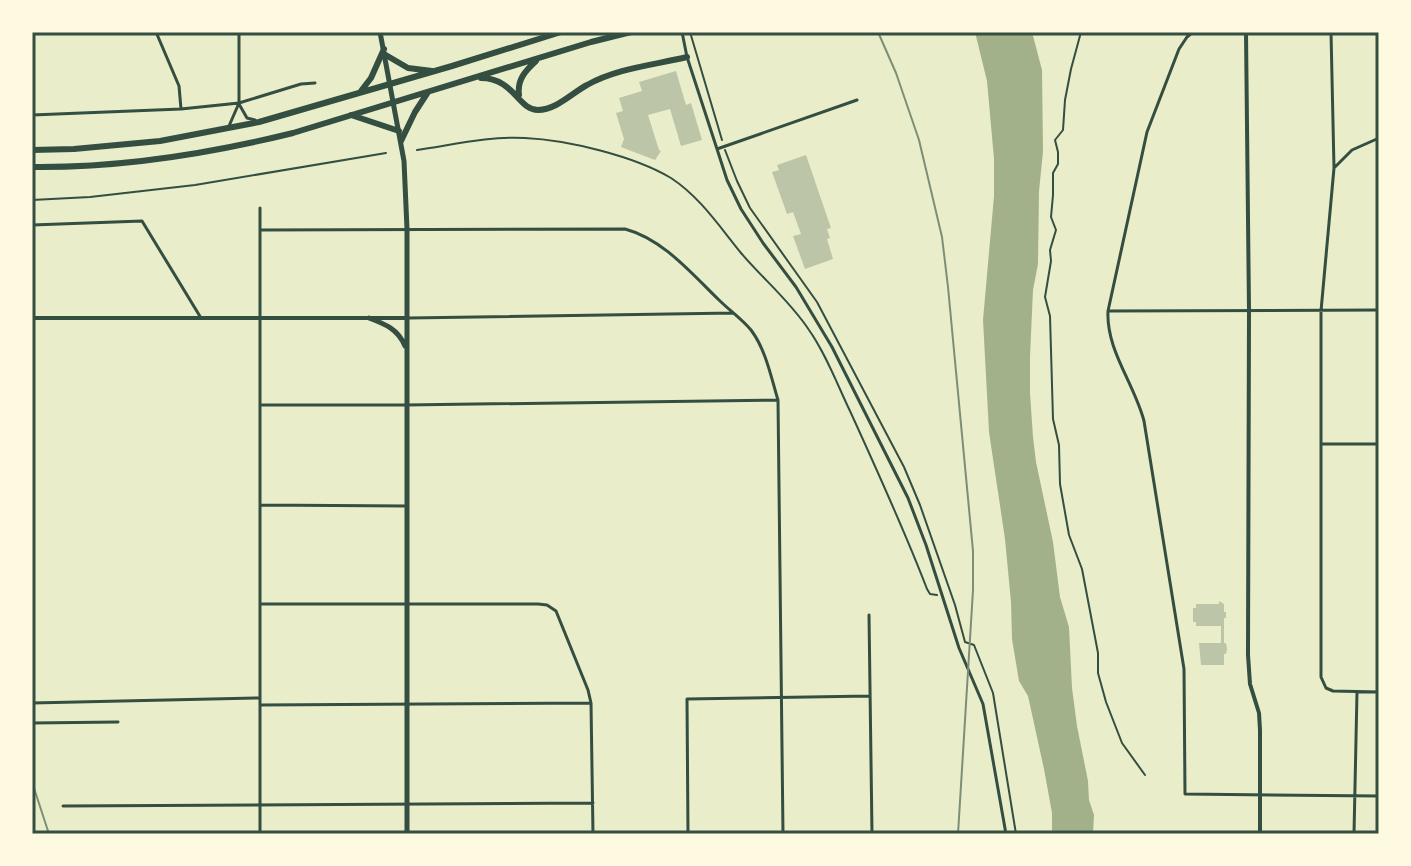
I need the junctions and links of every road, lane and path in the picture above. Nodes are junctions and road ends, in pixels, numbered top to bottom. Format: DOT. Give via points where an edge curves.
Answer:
graph roads {
  1 [pos="156,32"];
  2 [pos="239,32"];
  3 [pos="380,32"];
  4 [pos="561,32"];
  5 [pos="631,32"];
  6 [pos="682,32"];
  7 [pos="690,32"];
  8 [pos="1081,32"];
  9 [pos="1193,32"];
  10 [pos="1246,32"];
  11 [pos="1331,32"];
  12 [pos="384,51"];
  13 [pos="687,57"];
  14 [pos="538,59"];
  15 [pos="435,71"];
  16 [pos="474,78"];
  17 [pos="315,83"];
  18 [pos="390,84"];
  19 [pos="360,92"];
  20 [pos="428,92"];
  21 [pos="520,99"];
  22 [pos="857,100"];
  23 [pos="393,102"];
  24 [pos="239,103"];
  25 [pos="181,109"];
  26 [pos="32,115"];
  27 [pos="351,115"];
  28 [pos="259,122"];
  29 [pos="228,127"];
  30 [pos="399,131"];
  31 [pos="1379,138"];
  32 [pos="401,141"];
  33 [pos="724,147"];
  34 [pos="717,149"];
  35 [pos="32,150"];
  36 [pos="386,153"];
  37 [pos="32,167"];
  38 [pos="1334,168"];
  39 [pos="32,200"];
  40 [pos="260,208"];
  41 [pos="32,225"];
  42 [pos="407,229"];
  43 [pos="260,230"];
  44 [pos="1379,310"];
  45 [pos="1108,311"];
  46 [pos="1249,311"];
  47 [pos="1321,311"];
  48 [pos="733,313"];
  49 [pos="32,318"];
  50 [pos="201,318"];
  51 [pos="261,318"];
  52 [pos="369,318"];
  53 [pos="406,318"];
  54 [pos="406,350"];
  55 [pos="778,400"];
  56 [pos="260,405"];
  57 [pos="406,405"];
  58 [pos="1322,444"];
  59 [pos="1379,444"];
  60 [pos="260,505"];
  61 [pos="406,506"];
  62 [pos="950,591"];
  63 [pos="260,604"];
  64 [pos="407,604"];
  65 [pos="869,615"];
  66 [pos="1357,692"];
  67 [pos="1379,692"];
  68 [pos="870,696"];
  69 [pos="259,698"];
  70 [pos="781,698"];
  71 [pos="32,703"];
  72 [pos="591,703"];
  73 [pos="407,704"];
  74 [pos="260,705"];
  75 [pos="118,722"];
  76 [pos="32,723"];
  77 [pos="1145,775"];
  78 [pos="1261,795"];
  79 [pos="1379,796"];
  80 [pos="1355,797"];
  81 [pos="593,803"];
  82 [pos="260,805"];
  83 [pos="407,805"];
  84 [pos="63,806"];
  85 [pos="260,834"];
  86 [pos="407,834"];
  87 [pos="593,834"];
  88 [pos="688,834"];
  89 [pos="783,834"];
  90 [pos="872,834"];
  91 [pos="1006,834"];
  92 [pos="1260,834"];
  93 [pos="1354,834"];
  1 -- 25 [label="street" via="179,86"];
  2 -- 24 [label="street"];
  3 -- 12 [label="main road"];
  4 -- 15 [label="main road"];
  5 -- 14 [label="main road"];
  6 -- 13 [label="street"];
  7 -- 33 [label="path"];
  8 -- 77 [label="path" via="1063,130 1055,140 1058,164 1051,217 1056,237 1045,297 1053,419 1069,535 1082,569 1098,673 1122,743"];
  9 -- 45 [label="street" via="1179,49 1147,132"];
  10 -- 46 [label="street"];
  11 -- 38 [label="street"];
  12 -- 15 [label="main road" via="408,68"];
  12 -- 18 [label="main road"];
  12 -- 19 [label="main road"];
  13 -- 21 [label="main road" via="599,79 550,108 532,109"];
  13 -- 34 [label="street"];
  14 -- 16 [label="main road"];
  14 -- 21 [label="main road" via="521,78"];
  15 -- 18 [label="main road"];
  16 -- 20 [label="main road"];
  16 -- 21 [label="main road" via="493,79"];
  17 -- 24 [label="street"];
  18 -- 19 [label="main road"];
  18 -- 23 [label="main road"];
  19 -- 28 [label="main road"];
  20 -- 23 [label="main road"];
  20 -- 32 [label="main road"];
  22 -- 33 [label="street"];
  23 -- 27 [label="main road"];
  23 -- 30 [label="main road"];
  24 -- 25 [label="street"];
  24 -- 28 [label="street" via="247,118"];
  24 -- 29 [label="street"];
  25 -- 26 [label="street"];
  27 -- 30 [label="main road"];
  27 -- 37 [label="main road" via="293,133 162,159"];
  28 -- 29 [label="main road"];
  29 -- 35 [label="main road" via="160,141"];
  30 -- 32 [label="main road"];
  31 -- 38 [label="street" via="1352,150"];
  32 -- 42 [label="main road"];
  33 -- 34 [label="street"];
  33 -- 62 [label="path" via="750,208 817,302 904,467"];
  34 -- 91 [label="street" via="741,209 814,315 908,498 983,704"];
  36 -- 39 [label="path" via="195,185"];
  38 -- 47 [label="street"];
  40 -- 43 [label="street"];
  41 -- 50 [label="street" via="142,221"];
  42 -- 43 [label="street"];
  42 -- 48 [label="street" via="637,232 682,264"];
  42 -- 53 [label="main road"];
  43 -- 51 [label="street"];
  44 -- 47 [label="street"];
  45 -- 46 [label="street"];
  45 -- 78 [label="street" via="1109,335 1140,404 1184,669 1185,794"];
  46 -- 47 [label="street"];
  46 -- 78 [label="street" via="1248,655 1260,722"];
  47 -- 58 [label="street"];
  48 -- 53 [label="street"];
  48 -- 55 [label="street" via="763,353"];
  49 -- 50 [label="street"];
  50 -- 51 [label="street"];
  51 -- 52 [label="street"];
  51 -- 56 [label="street"];
  52 -- 53 [label="street"];
  52 -- 54 [label="main road" via="393,329"];
  53 -- 54 [label="main road"];
  54 -- 57 [label="main road"];
  55 -- 57 [label="street"];
  55 -- 70 [label="street"];
  56 -- 57 [label="street"];
  56 -- 60 [label="street"];
  57 -- 61 [label="main road"];
  58 -- 59 [label="street"];
  58 -- 66 [label="street" via="1321,677 1333,691"];
  60 -- 61 [label="street"];
  60 -- 63 [label="street"];
  61 -- 64 [label="main road"];
  63 -- 64 [label="street"];
  63 -- 69 [label="street"];
  64 -- 72 [label="street" via="547,605 556,611"];
  64 -- 73 [label="main road"];
  65 -- 68 [label="street"];
  66 -- 67 [label="street"];
  66 -- 80 [label="street"];
  68 -- 70 [label="street"];
  68 -- 90 [label="street"];
  69 -- 71 [label="street"];
  69 -- 74 [label="street"];
  70 -- 88 [label="street" via="687,699"];
  70 -- 89 [label="street"];
  72 -- 73 [label="street"];
  72 -- 81 [label="street"];
  73 -- 74 [label="street"];
  73 -- 83 [label="main road"];
  74 -- 82 [label="street"];
  75 -- 76 [label="street"];
  78 -- 80 [label="street"];
  78 -- 92 [label="street"];
  79 -- 80 [label="street"];
  80 -- 93 [label="street"];
  81 -- 83 [label="street"];
  81 -- 87 [label="street"];
  82 -- 83 [label="street"];
  82 -- 84 [label="street"];
  82 -- 85 [label="street"];
  83 -- 86 [label="main road"];
}
